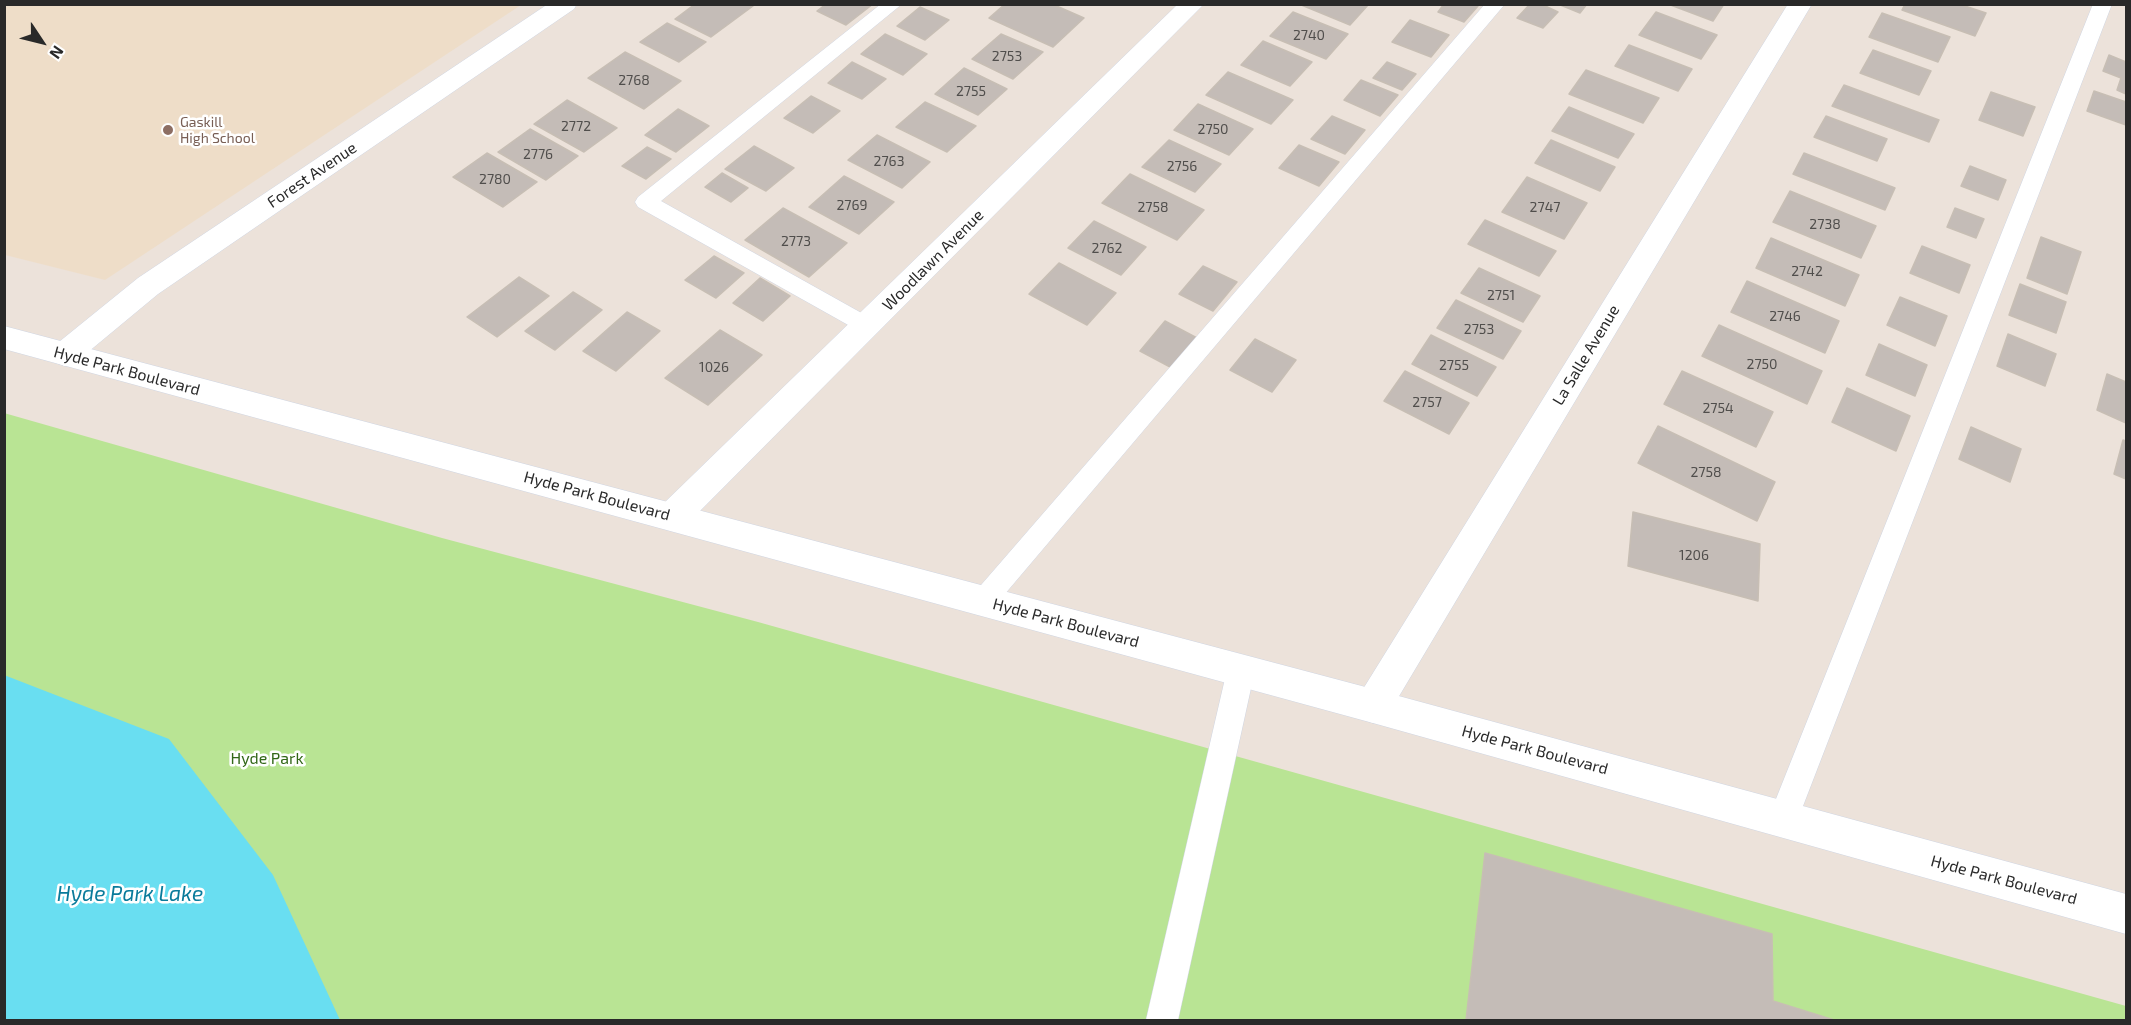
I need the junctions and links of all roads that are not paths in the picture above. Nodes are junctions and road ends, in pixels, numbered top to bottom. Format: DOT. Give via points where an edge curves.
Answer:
graph roads {
  1 [pos="566,4"];
  2 [pos="892,4"];
  3 [pos="1192,4"];
  4 [pos="1496,4"];
  5 [pos="1800,4"];
  6 [pos="2103,4"];
  7 [pos="866,326"];
  8 [pos="4,337"];
  9 [pos="65,354"];
  10 [pos="673,516"];
  11 [pos="984,600"];
  12 [pos="1241,670"];
  13 [pos="1373,706"];
  14 [pos="1783,819"];
  15 [pos="2127,914"];
  16 [pos="1162,1020"];
  1 -- 9 [label="street, Forest Avenue" via="148,286"];
  2 -- 7 [label="lane" via="646,202"];
  3 -- 7 [label="street, Woodlawn Avenue"];
  4 -- 11 [label="lane"];
  5 -- 13 [label="street, La Salle Avenue"];
  6 -- 14 [label="lane"];
  7 -- 10 [label="street, Woodlawn Avenue"];
  8 -- 9 [label="street, Hyde Park Boulevard"];
  9 -- 10 [label="street, Hyde Park Boulevard"];
  10 -- 11 [label="street, Hyde Park Boulevard"];
  11 -- 12 [label="street, Hyde Park Boulevard"];
  12 -- 13 [label="street, Hyde Park Boulevard"];
  12 -- 16 [label="lane"];
  13 -- 14 [label="street, Hyde Park Boulevard"];
  14 -- 15 [label="street, Hyde Park Boulevard"];
}
